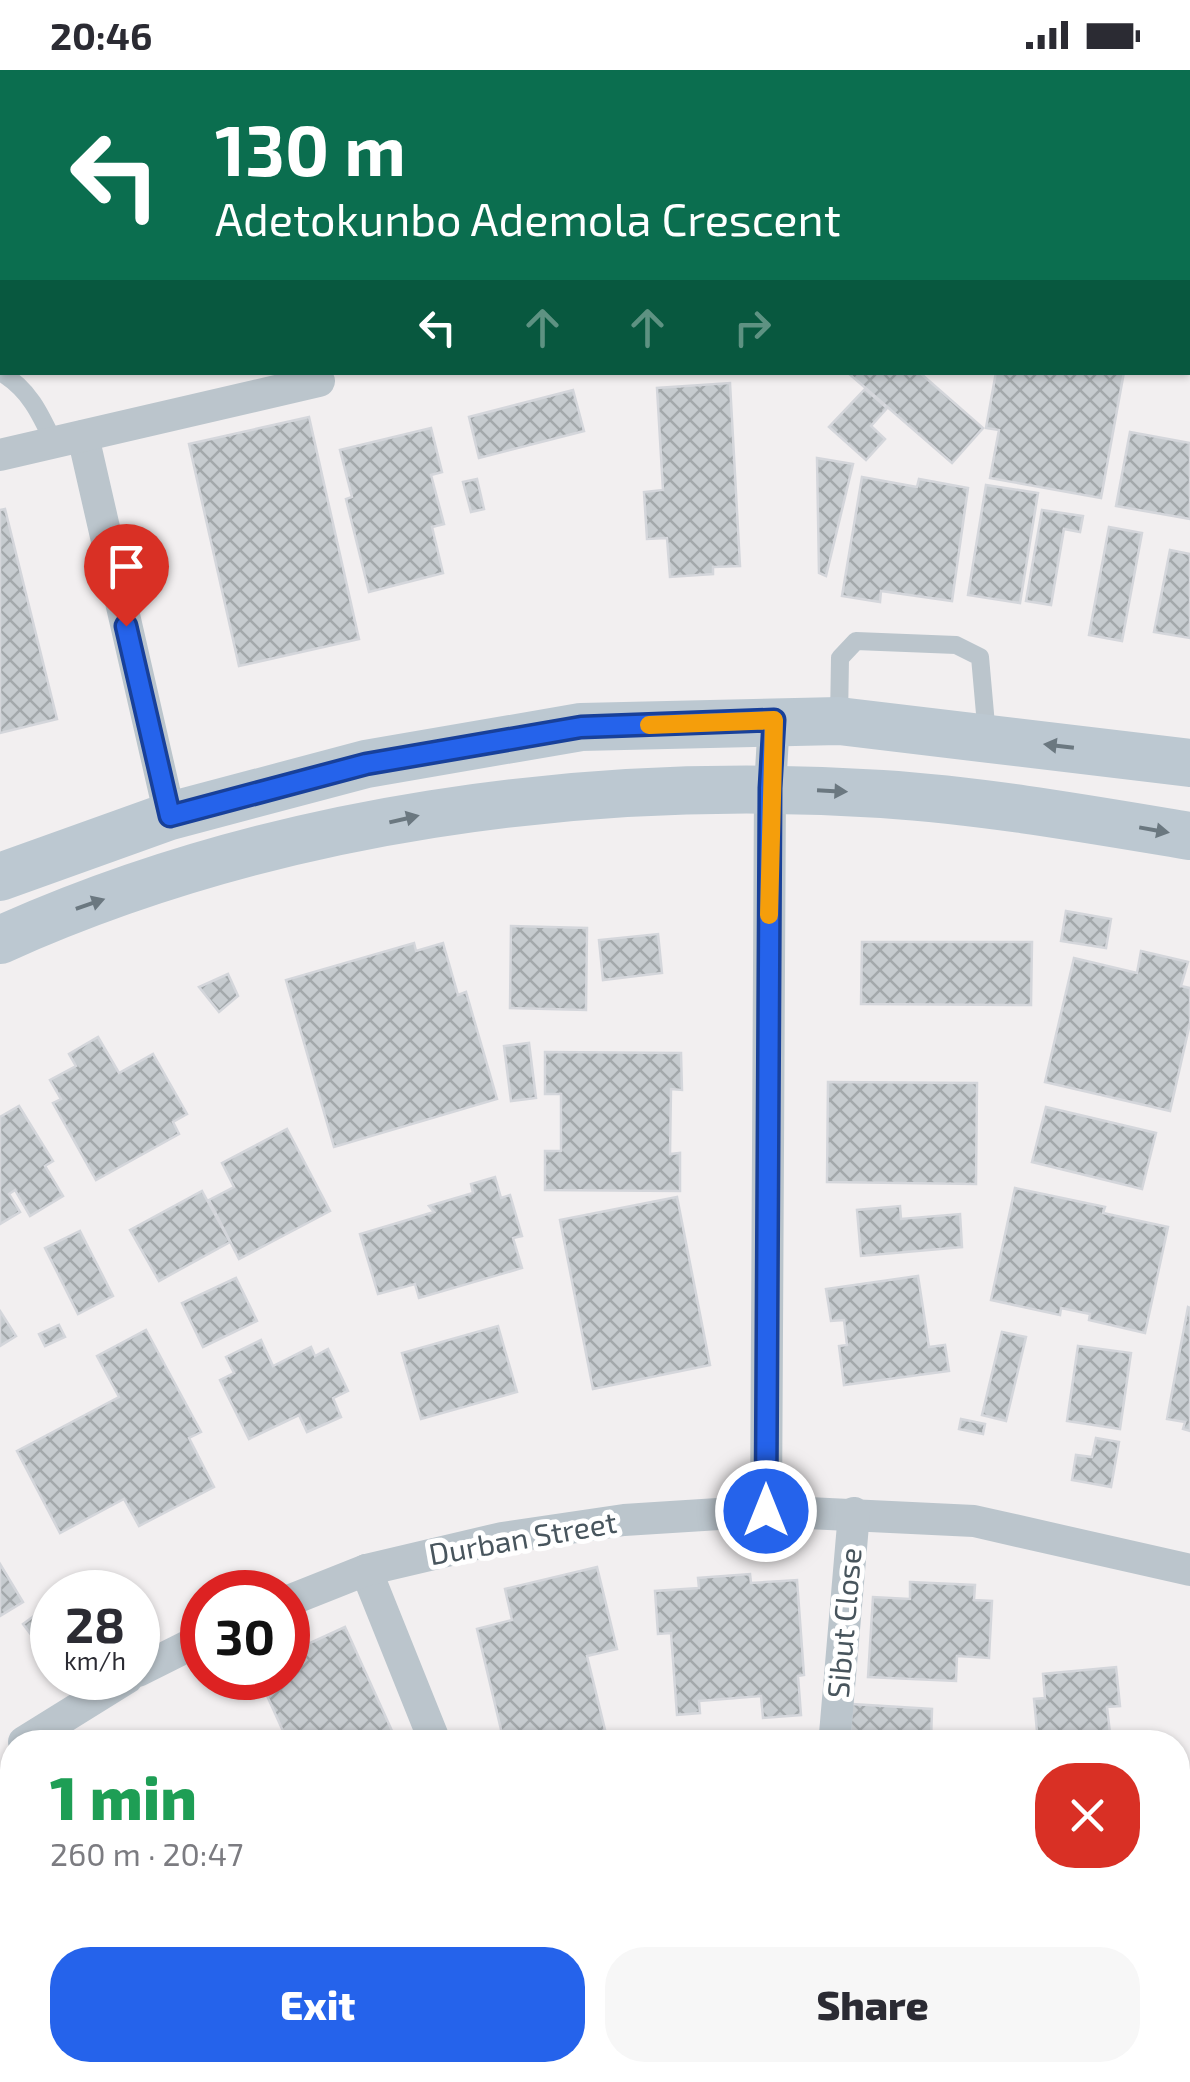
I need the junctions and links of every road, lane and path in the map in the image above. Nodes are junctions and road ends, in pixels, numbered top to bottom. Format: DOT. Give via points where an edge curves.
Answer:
graph roads {
  1 [pos="5,375"];
  2 [pos="319,381"];
  3 [pos="68,440"];
  4 [pos="0,456"];
  5 [pos="774,720"];
  6 [pos="839,721"];
  7 [pos="987,736"];
  8 [pos="1190,763"];
  9 [pos="770,788"];
  10 [pos="170,816"];
  11 [pos="1190,836"];
  12 [pos="0,877"];
  13 [pos="0,940"];
  14 [pos="766,1511"];
  15 [pos="854,1513"];
  16 [pos="366,1570"];
  17 [pos="1190,1570"];
  18 [pos="310,1592"];
  19 [pos="93,1700"];
  20 [pos="46,1730"];
  21 [pos="430,1730"];
  22 [pos="835,1730"];
  1 -- 3 [label="lane"];
  2 -- 3 [label="street"];
  3 -- 4 [label="street"];
  3 -- 10 [label="street"];
  5 -- 6 [label="main road"];
  5 -- 9 [label="street"];
  5 -- 10 [label="main road" via="581,727 366,764"];
  6 -- 7 [label="main road"];
  6 -- 7 [label="lane" via="840,658 856,642 956,645 980,657"];
  8 -- 7 [label="main road, one-way"];
  9 -- 11 [label="main road, one-way" via="1024,808"];
  13 -- 9 [label="main road, one-way" via="209,863 428,814 591,793"];
  9 -- 14 [label="street"];
  10 -- 12 [label="main road"];
  14 -- 15 [label="street, Durban Street"];
  14 -- 16 [label="street, Durban Street" via="624,1520 502,1538"];
  15 -- 17 [label="street, Durban Street" via="974,1521"];
  15 -- 22 [label="street, Sibut Close"];
  16 -- 18 [label="street, Durban Street"];
  16 -- 21 [label="street"];
  19 -- 20 [label="street"];
}
